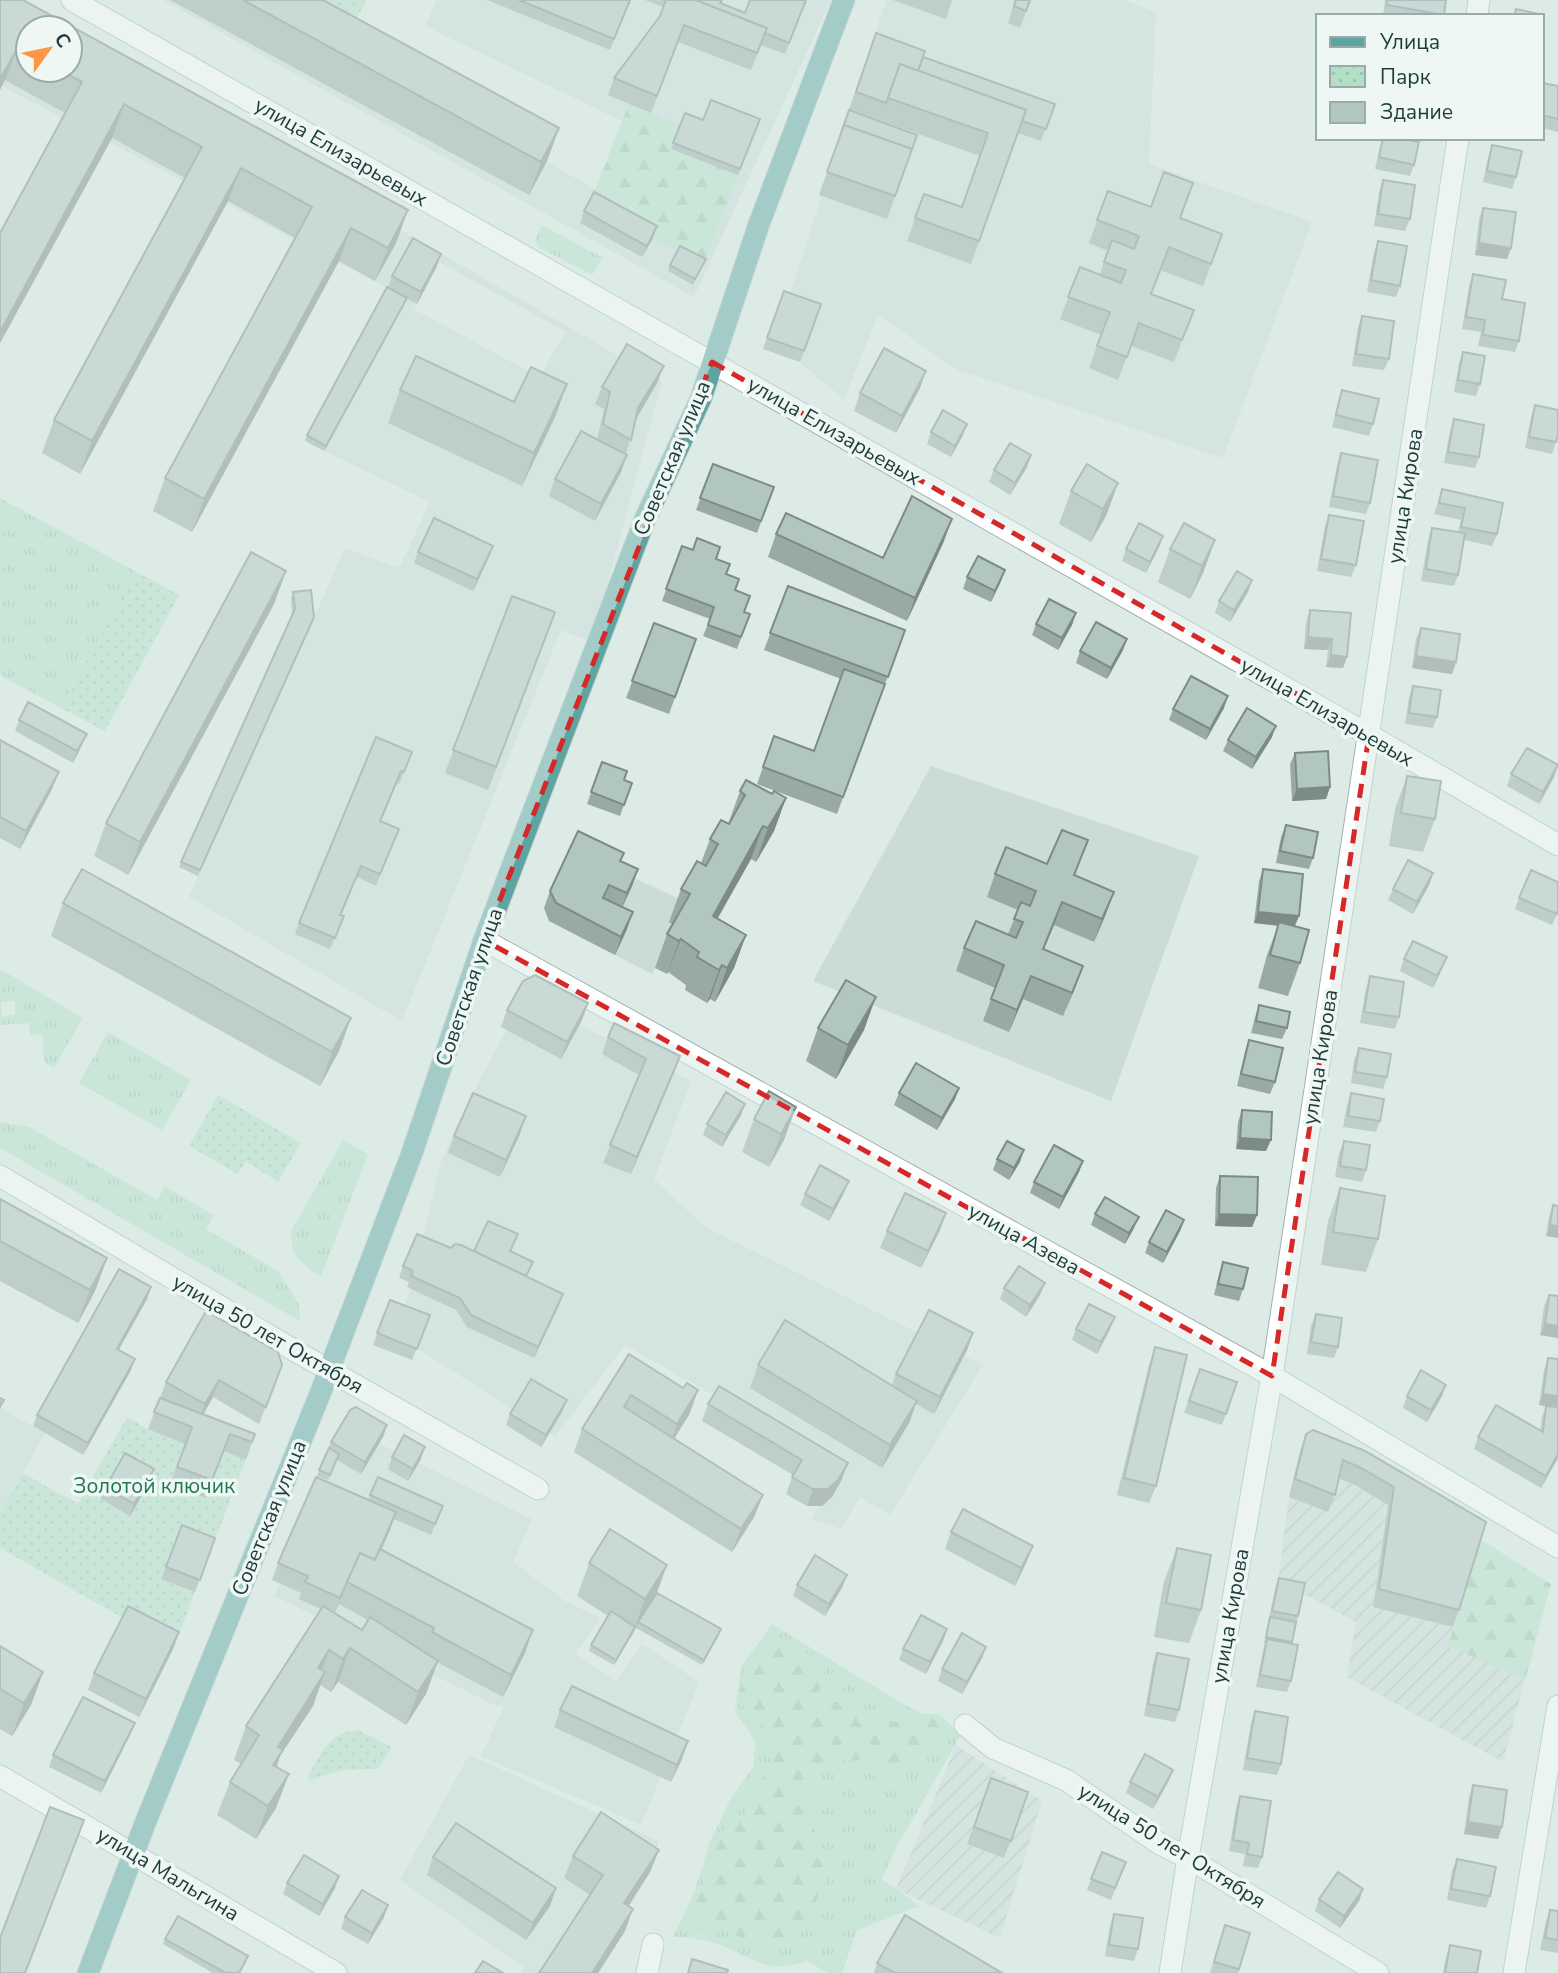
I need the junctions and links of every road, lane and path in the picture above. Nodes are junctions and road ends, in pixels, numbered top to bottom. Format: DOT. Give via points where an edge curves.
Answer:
graph roads {
  1 [pos="72,0"];
  2 [pos="845,0"];
  3 [pos="1458,140"];
  4 [pos="712,362"];
  5 [pos="1369,735"];
  6 [pos="1558,845"];
  7 [pos="484,940"];
  8 [pos="0,1176"];
  9 [pos="328,1370"];
  10 [pos="1272,1376"];
  11 [pos="538,1489"];
  12 [pos="1558,1547"];
  13 [pos="1558,1706"];
  14 [pos="965,1725"];
  15 [pos="0,1776"];
  16 [pos="134,1853"];
  17 [pos="1188,1858"];
  18 [pos="653,1944"];
  19 [pos="88,1973"];
  20 [pos="336,1973"];
  21 [pos="647,1973"];
  22 [pos="1170,1973"];
  23 [pos="1378,1973"];
  24 [pos="1514,1973"];
  1 -- 4 [label="street, улица Елизарьевых"];
  2 -- 4 [label="main road, Советская улица"];
  3 -- 5 [label="street, улица Кирова"];
  4 -- 5 [label="street, улица Елизарьевых"];
  4 -- 7 [label="main road, Советская улица" via="701,398 645,519"];
  5 -- 6 [label="street, улица Елизарьевых"];
  5 -- 10 [label="street, улица Кирова"];
  7 -- 9 [label="main road, Советская улица" via="412,1153"];
  7 -- 10 [label="street, улица Азева"];
  8 -- 9 [label="street, улица 50 лет Октября"];
  9 -- 11 [label="street, улица 50 лет Октября"];
  9 -- 16 [label="main road, Советская улица"];
  10 -- 12 [label="street, улица Азева"];
  10 -- 17 [label="street, улица Кирова"];
  13 -- 24 [label="street"];
  14 -- 17 [label="street, улица 50 лет Октября" via="993,1748 1066,1780"];
  15 -- 16 [label="street, улица Мальгина"];
  16 -- 19 [label="main road, Советская улица"];
  16 -- 20 [label="street, улица Мальгина"];
  17 -- 22 [label="street, улица Кирова"];
  17 -- 23 [label="street, улица 50 лет Октября"];
  18 -- 21 [label="street"];
}
